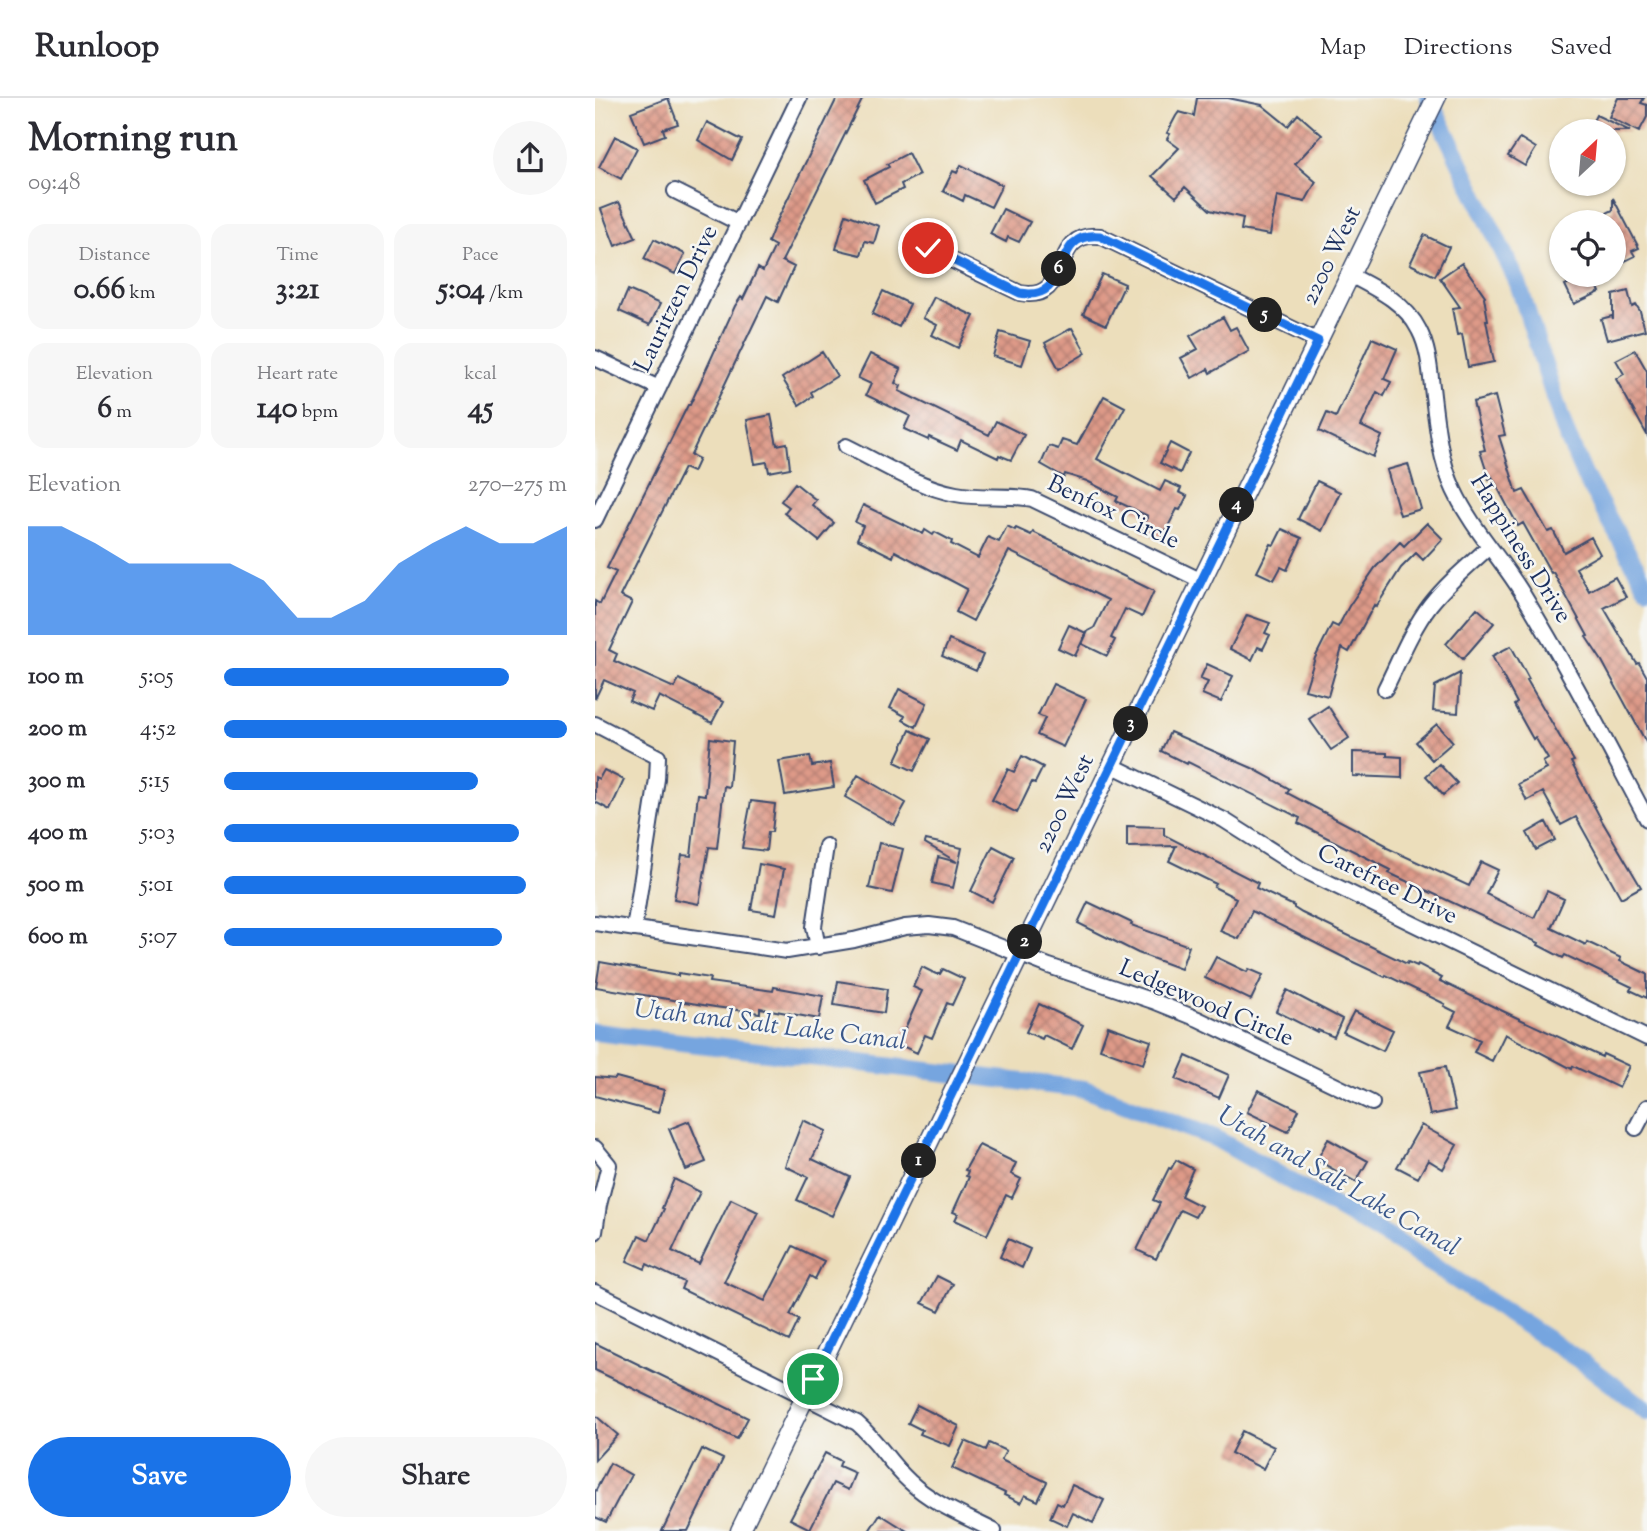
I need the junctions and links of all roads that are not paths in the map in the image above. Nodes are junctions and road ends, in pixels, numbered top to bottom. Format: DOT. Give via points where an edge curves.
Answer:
graph roads {
  1 [pos="799,98"];
  2 [pos="1432,106"];
  3 [pos="675,191"];
  4 [pos="739,223"];
  5 [pos="928,248"];
  6 [pos="1350,275"];
  7 [pos="1318,341"];
  8 [pos="595,358"];
  9 [pos="659,388"];
  10 [pos="846,446"];
  11 [pos="595,520"];
  12 [pos="1489,547"];
  13 [pos="1200,580"];
  14 [pos="1385,689"];
  15 [pos="595,724"];
  16 [pos="1111,765"];
  17 [pos="1647,819"];
  18 [pos="825,846"];
  19 [pos="595,923"];
  20 [pos="634,929"];
  21 [pos="818,947"];
  22 [pos="1020,954"];
  23 [pos="1647,1038"];
  24 [pos="1372,1103"];
  25 [pos="1647,1107"];
  26 [pos="1636,1128"];
  27 [pos="595,1148"];
  28 [pos="595,1231"];
  29 [pos="595,1292"];
  30 [pos="805,1397"];
  31 [pos="740,1531"];
  32 [pos="994,1531"];
  1 -- 4 [label="street, Lauritzen Drive"];
  2 -- 6 [label="street, 2200 West"];
  3 -- 4 [label="street"];
  4 -- 9 [label="street, Lauritzen Drive"];
  5 -- 7 [label="street" via="1033,296 1052,283 1076,240 1088,234 1100,236"];
  6 -- 7 [label="street, 2200 West"];
  6 -- 12 [label="street, Happiness Drive" via="1396,301 1421,332 1445,466 1462,508"];
  7 -- 13 [label="street, 2200 West"];
  8 -- 9 [label="street"];
  9 -- 11 [label="street, Lauritzen Drive"];
  10 -- 13 [label="street, Benfox Circle" via="952,494 1032,499"];
  12 -- 14 [label="street" via="1430,606"];
  12 -- 17 [label="street, Happiness Drive" via="1543,627"];
  13 -- 16 [label="street, 2200 West"];
  15 -- 20 [label="street" via="658,757"];
  16 -- 22 [label="street, 2200 West"];
  16 -- 23 [label="street, Carefree Drive" via="1217,816 1301,869"];
  18 -- 21 [label="street" via="814,927"];
  19 -- 20 [label="street, Ledgewood Circle"];
  20 -- 21 [label="street, Ledgewood Circle" via="766,950"];
  21 -- 22 [label="street, Ledgewood Circle" via="929,925 953,928"];
  22 -- 24 [label="street, Ledgewood Circle" via="1198,1019"];
  22 -- 30 [label="street, 2200 West"];
  25 -- 26 [label="street"];
  27 -- 28 [label="street" via="609,1166"];
  29 -- 30 [label="street"];
  30 -- 31 [label="street, 2200 West"];
  30 -- 32 [label="street" via="857,1423 922,1492"];
}
